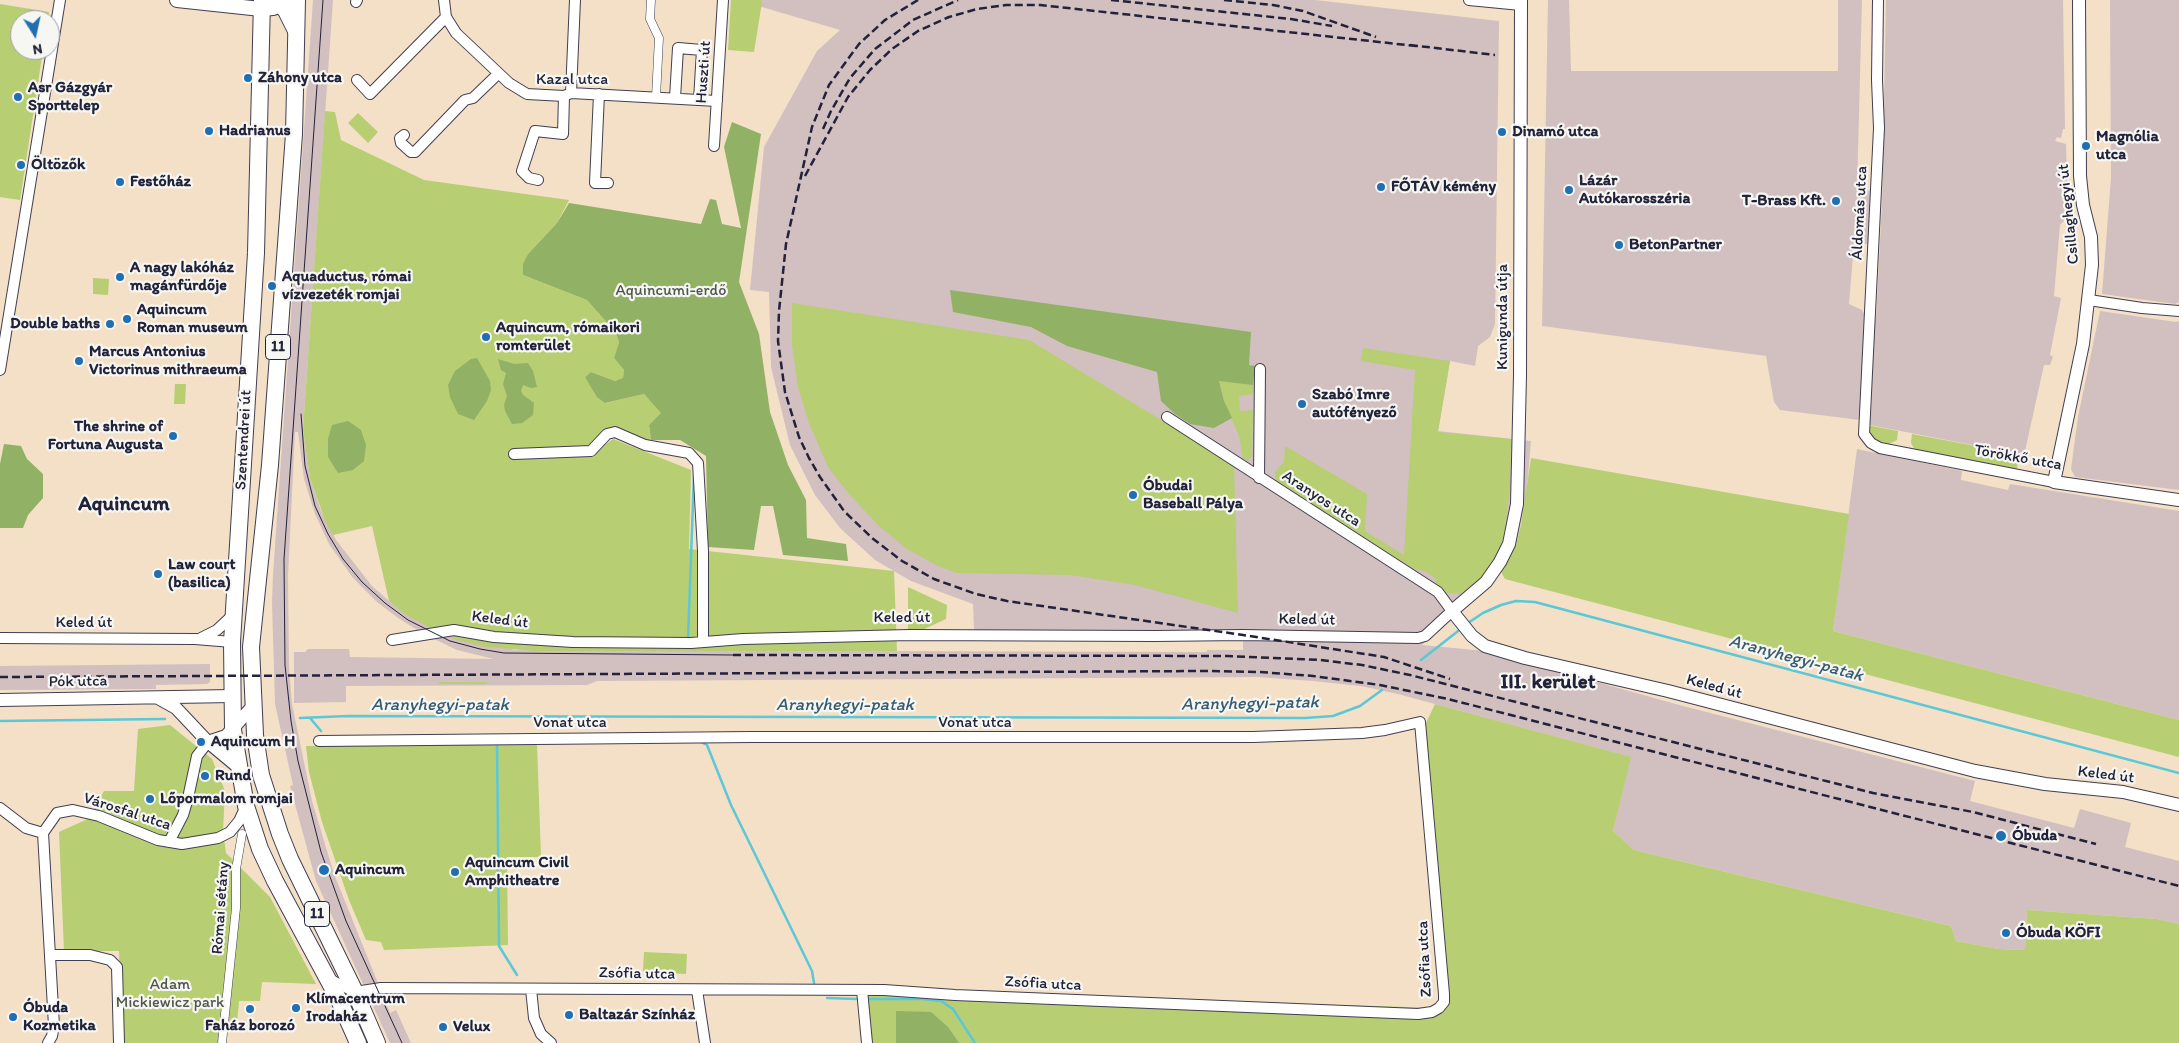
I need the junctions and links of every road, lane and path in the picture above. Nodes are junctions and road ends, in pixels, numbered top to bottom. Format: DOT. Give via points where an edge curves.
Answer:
graph roads {
  1 [pos="60,0"];
  2 [pos="177,0"];
  3 [pos="297,0"];
  4 [pos="444,0"];
  5 [pos="576,0"];
  6 [pos="651,0"];
  7 [pos="723,0"];
  8 [pos="1469,0"];
  9 [pos="1878,0"];
  10 [pos="2079,0"];
  11 [pos="273,3"];
  12 [pos="1521,3"];
  13 [pos="446,17"];
  14 [pos="295,31"];
  15 [pos="498,74"];
  16 [pos="357,80"];
  17 [pos="567,94"];
  18 [pos="600,94"];
  19 [pos="656,97"];
  20 [pos="675,98"];
  21 [pos="699,100"];
  22 [pos="717,101"];
  23 [pos="404,134"];
  24 [pos="714,146"];
  25 [pos="538,180"];
  26 [pos="608,183"];
  27 [pos="2089,300"];
  28 [pos="2179,310"];
  29 [pos="1260,369"];
  30 [pos="0,370"];
  31 [pos="1167,417"];
  32 [pos="1864,428"];
  33 [pos="514,454"];
  34 [pos="1259,478"];
  35 [pos="2054,482"];
  36 [pos="2179,500"];
  37 [pos="234,613"];
  38 [pos="1456,616"];
  39 [pos="0,638"];
  40 [pos="198,640"];
  41 [pos="392,640"];
  42 [pos="703,641"];
  43 [pos="232,642"];
  44 [pos="232,696"];
  45 [pos="156,697"];
  46 [pos="187,697"];
  47 [pos="0,700"];
  48 [pos="253,706"];
  49 [pos="184,717"];
  50 [pos="1420,722"];
  51 [pos="233,730"];
  52 [pos="319,741"];
  53 [pos="208,742"];
  54 [pos="238,767"];
  55 [pos="2179,805"];
  56 [pos="246,806"];
  57 [pos="0,808"];
  58 [pos="44,833"];
  59 [pos="242,834"];
  60 [pos="169,842"];
  61 [pos="51,955"];
  62 [pos="327,978"];
  63 [pos="531,988"];
  64 [pos="697,990"];
  65 [pos="862,990"];
  66 [pos="355,992"];
  67 [pos="351,1026"];
  68 [pos="539,1038"];
  69 [pos="48,1043"];
  70 [pos="119,1043"];
  71 [pos="222,1043"];
  72 [pos="358,1043"];
  73 [pos="377,1043"];
  74 [pos="550,1043"];
  75 [pos="705,1043"];
  76 [pos="867,1043"];
  1 -- 30 [label="street"];
  2 -- 11 [label="main road"];
  3 -- 14 [label="main road, Szentendrei út / 11"];
  4 -- 13 [label="street, Kazal utca"];
  5 -- 17 [label="street"];
  6 -- 19 [label="street" via="650,19 659,38"];
  7 -- 22 [label="street, Huszti út"];
  8 -- 12 [label="street"];
  9 -- 32 [label="street, Áldomás utca" via="1876,80 1879,128"];
  10 -- 27 [label="street, Csillaghegyi út" via="2080,176 2092,245"];
  11 -- 14 [label="main road"];
  11 -- 37 [label="main road, Szentendrei út / 11"];
  12 -- 38 [label="street, Kunigunda útja" via="1517,504 1509,544 1500,562"];
  13 -- 15 [label="street, Kazal utca" via="456,34"];
  13 -- 16 [label="street" via="370,94"];
  14 -- 48 [label="main road, Szentendrei út / 11" via="294,134 270,465 251,647"];
  15 -- 17 [label="street, Kazal utca" via="526,94"];
  15 -- 23 [label="street" via="473,98 465,100 415,152 401,143 400,138"];
  17 -- 18 [label="street, Kazal utca"];
  17 -- 25 [label="street" via="563,134 534,132 522,171 529,178"];
  18 -- 19 [label="street, Kazal utca"];
  18 -- 26 [label="street" via="595,183"];
  19 -- 20 [label="street, Kazal utca"];
  20 -- 21 [label="street, Kazal utca"];
  20 -- 21 [label="street" via="678,48 702,50"];
  21 -- 22 [label="street, Kazal utca"];
  22 -- 24 [label="street, Huszti út"];
  27 -- 28 [label="street"];
  27 -- 35 [label="street, Csillaghegyi út"];
  29 -- 34 [label="street"];
  31 -- 34 [label="street, Aranyos utca"];
  32 -- 35 [label="street, Törökkő utca" via="1866,438 1880,448"];
  33 -- 42 [label="street" via="591,451 607,434 615,432 645,445 689,453 698,463"];
  34 -- 38 [label="street, Aranyos utca" via="1438,592"];
  35 -- 36 [label="street, Törökkő utca"];
  37 -- 40 [label="street" via="217,630"];
  37 -- 43 [label="main road, Szentendrei út / 11"];
  38 -- 42 [label="street, Keled út" via="1418,638 909,634"];
  38 -- 55 [label="street, Keled út" via="1485,646 1525,658 1668,691 1975,771 2045,784 2123,792"];
  39 -- 40 [label="street, Keled út"];
  40 -- 43 [label="street, Keled út"];
  41 -- 42 [label="street, Keled út" via="454,630 494,638 536,641"];
  43 -- 44 [label="main road, Szentendrei út / 11"];
  44 -- 46 [label="street, Pók utca"];
  44 -- 51 [label="main road, Szentendrei út / 11"];
  45 -- 46 [label="street, Pók utca"];
  45 -- 47 [label="street, Pók utca"];
  45 -- 49 [label="street" via="176,708"];
  46 -- 49 [label="street"];
  48 -- 51 [label="street"];
  48 -- 66 [label="main road, Szentendrei út / 11" via="259,766 272,814 290,859"];
  49 -- 53 [label="street"];
  50 -- 52 [label="street, Vonat utca" via="1373,732 1253,737"];
  50 -- 65 [label="street, Zsófia utca" via="1444,994 1440,1008 1432,1012 1247,1008"];
  51 -- 53 [label="street" via="219,740"];
  51 -- 54 [label="main road, Szentendrei út / 11"];
  53 -- 54 [label="street"];
  53 -- 60 [label="street" via="197,756 183,815"];
  54 -- 56 [label="main road, Szentendrei út / 11"];
  56 -- 60 [label="street, Városfal utca" via="230,832 218,838 182,844"];
  56 -- 62 [label="main road, Szentendrei út / 11" via="275,881"];
  57 -- 58 [label="street" via="26,828"];
  58 -- 60 [label="street, Városfal utca" via="57,813 73,810 99,816"];
  58 -- 61 [label="street"];
  59 -- 71 [label="street, Római sétány" via="236,869 236,908"];
  61 -- 69 [label="street" via="54,1026"];
  61 -- 70 [label="street" via="90,955 110,960 117,968"];
  62 -- 66 [label="street"];
  62 -- 67 [label="main road, Szentendrei út / 11"];
  63 -- 64 [label="street, Zsófia utca"];
  63 -- 66 [label="street, Zsófia utca" via="381,988"];
  63 -- 68 [label="street"];
  64 -- 65 [label="street, Zsófia utca"];
  64 -- 75 [label="street"];
  65 -- 76 [label="street"];
  66 -- 67 [label="street"];
  66 -- 73 [label="main road, Szentendrei út / 11"];
  67 -- 72 [label="main road, Szentendrei út / 11"];
  68 -- 74 [label="street"];
}
